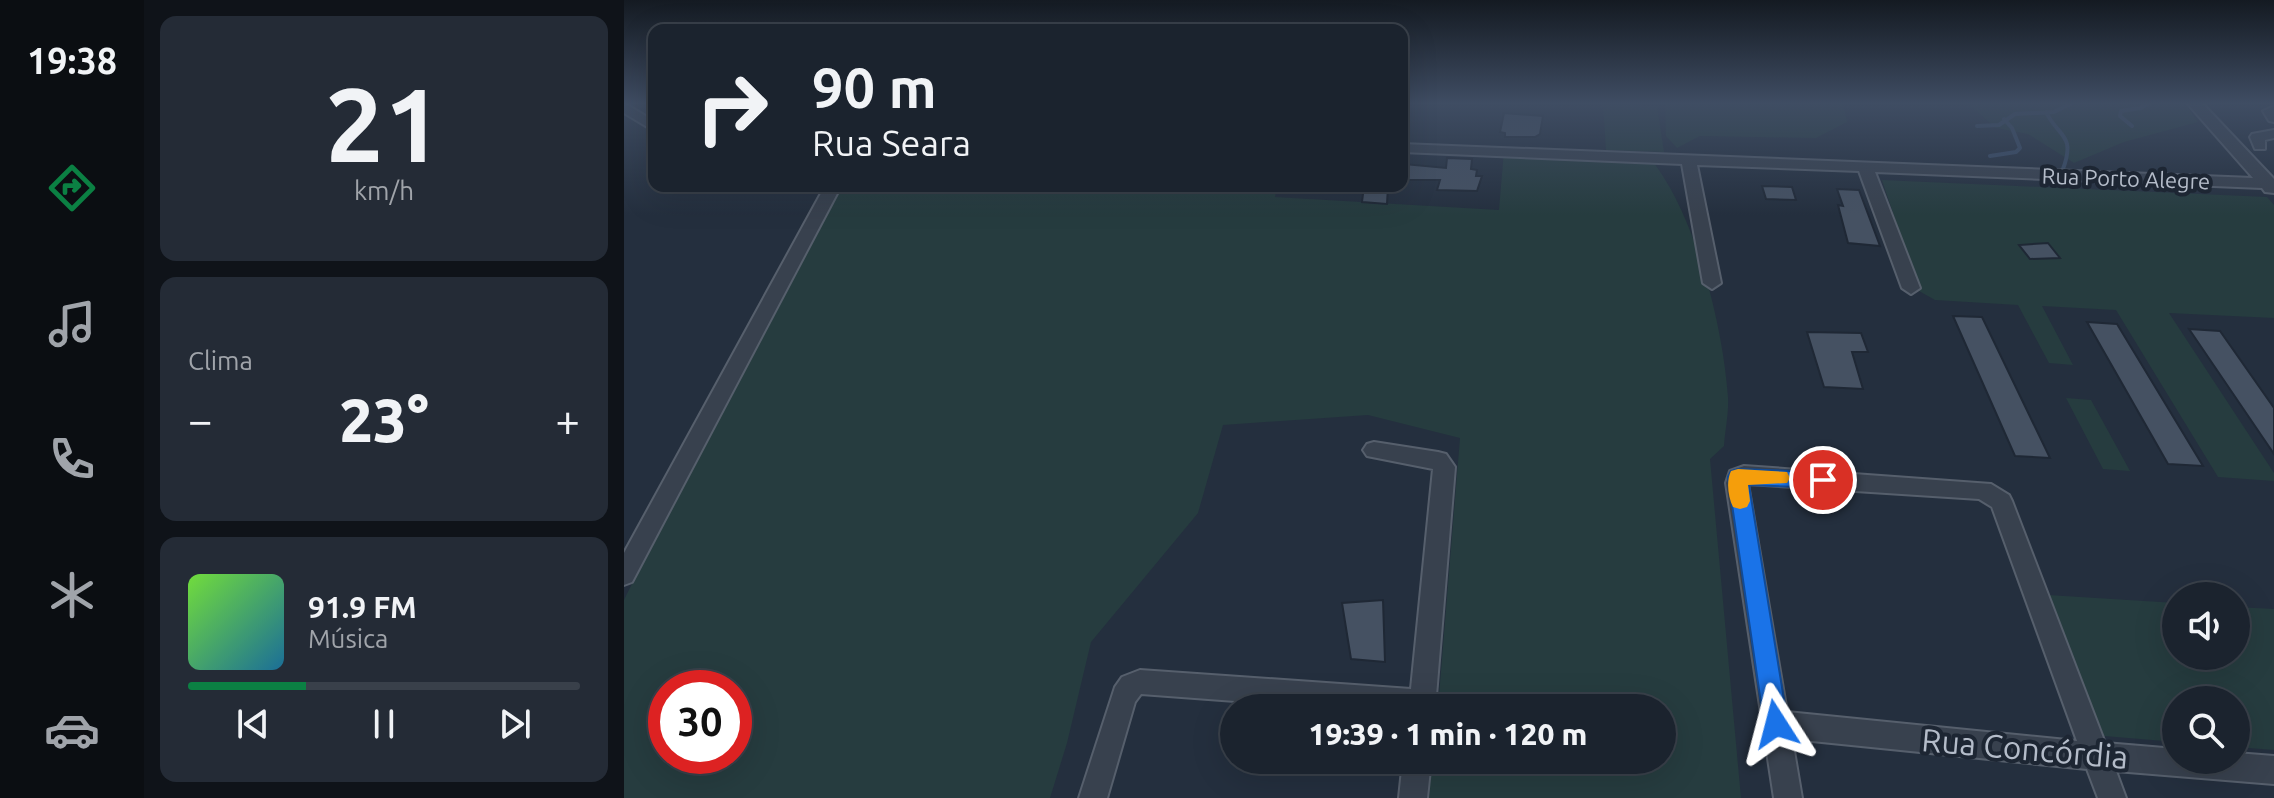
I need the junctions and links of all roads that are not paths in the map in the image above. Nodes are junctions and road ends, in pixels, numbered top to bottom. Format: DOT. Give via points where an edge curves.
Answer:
graph roads {
  1 [pos="2229,140"];
  2 [pos="2258,140"];
  3 [pos="2260,146"];
  4 [pos="1408,148"];
  5 [pos="1689,161"];
  6 [pos="1865,167"];
  7 [pos="2271,186"];
  8 [pos="830,192"];
  9 [pos="1712,283"];
  10 [pos="1911,288"];
  11 [pos="1374,450"];
  12 [pos="624,575"];
  13 [pos="1288,694"];
  14 [pos="1424,694"];
  15 [pos="1776,724"];
  16 [pos="2094,756"];
  17 [pos="2274,770"];
  18 [pos="1416,774"];
  19 [pos="1093,798"];
  20 [pos="1413,798"];
  21 [pos="1788,798"];
  22 [pos="2112,798"];
  1 -- 7 [label="street"];
  2 -- 3 [label="street"];
  4 -- 5 [label="street, Rua Porto Alegre"];
  5 -- 6 [label="street, Rua Porto Alegre"];
  5 -- 9 [label="street"];
  6 -- 7 [label="street, Rua Porto Alegre"];
  6 -- 10 [label="street"];
  8 -- 12 [label="street"];
  11 -- 14 [label="street" via="1438,460 1444,467"];
  13 -- 19 [label="street" via="1140,682 1131,686"];
  15 -- 16 [label="street, Rua Concórdia"];
  15 -- 16 [label="street" via="1738,477 1983,490 2001,501"];
  15 -- 21 [label="street"];
  16 -- 17 [label="street, Rua Concórdia"];
  16 -- 22 [label="street"];
  18 -- 20 [label="street"];
}
